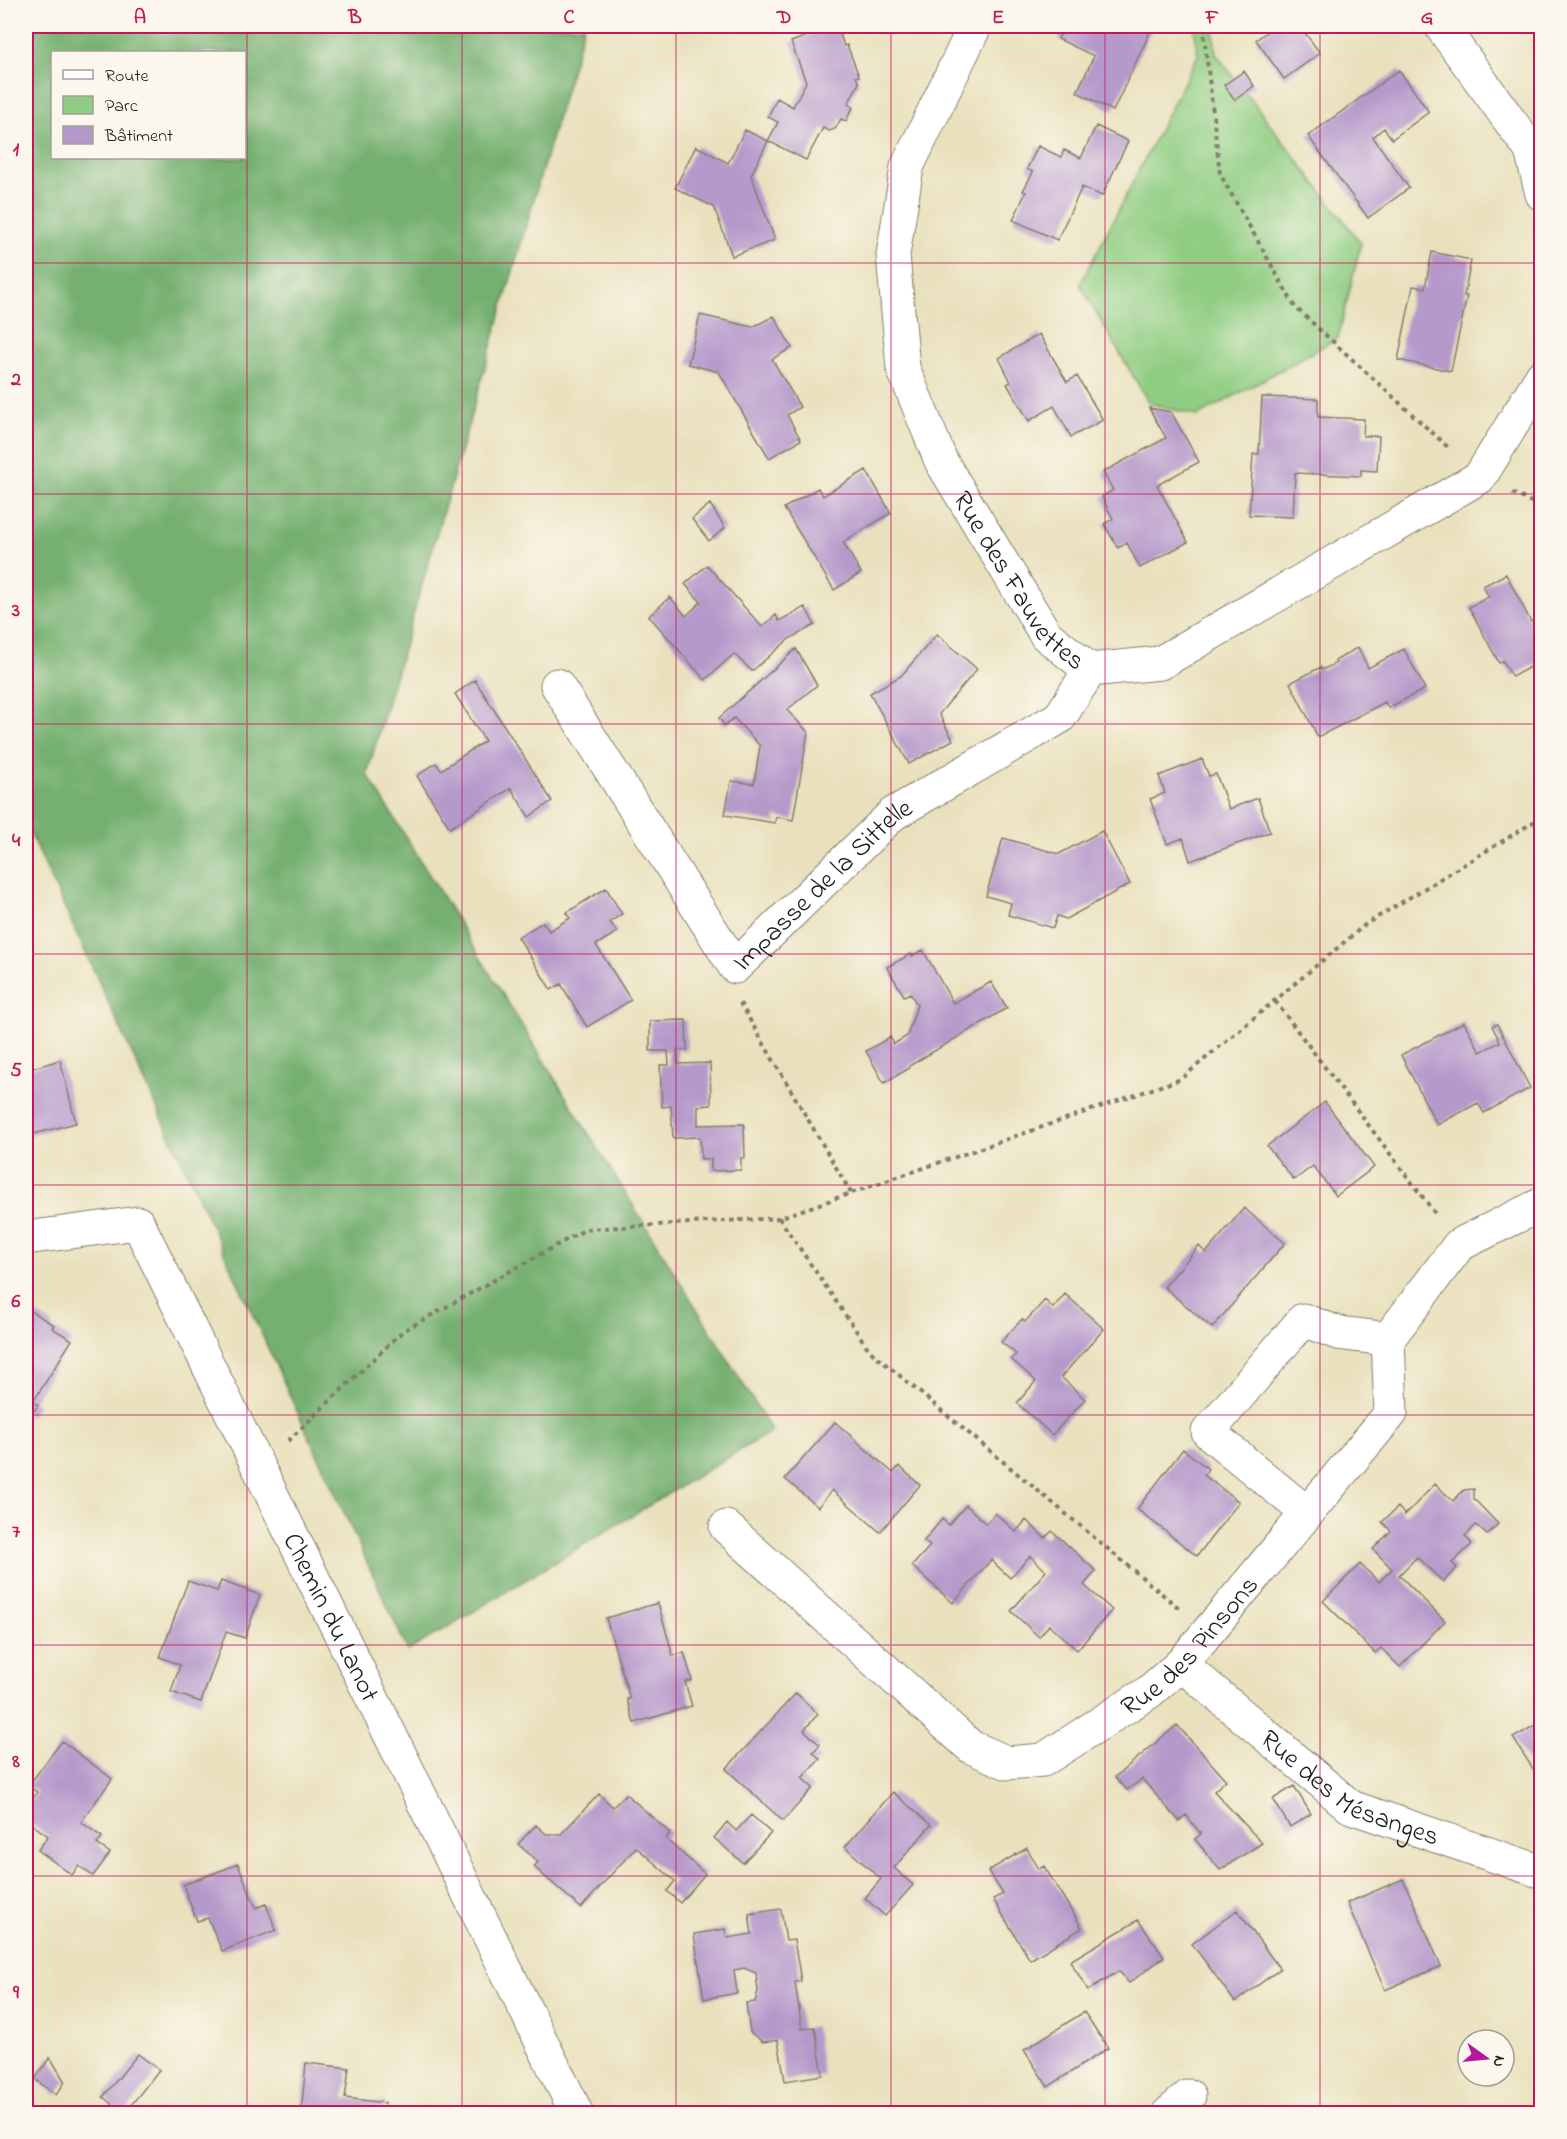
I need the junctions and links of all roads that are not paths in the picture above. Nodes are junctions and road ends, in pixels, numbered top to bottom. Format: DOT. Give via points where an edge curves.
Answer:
graph roads {
  1 [pos="975,26"];
  2 [pos="1441,26"];
  3 [pos="1542,194"];
  4 [pos="1542,376"];
  5 [pos="1090,670"];
  6 [pos="557,685"];
  7 [pos="1542,1204"];
  8 [pos="26,1238"];
  9 [pos="1388,1339"];
  10 [pos="1306,1513"];
  11 [pos="726,1527"];
  12 [pos="1180,1664"];
  13 [pos="1542,1872"];
  14 [pos="577,2114"];
  1 -- 5 [label="street, Rue des Fauvettes" via="907,168 893,255 903,368 941,461 1046,635"];
  2 -- 3 [label="street" via="1531,150"];
  4 -- 5 [label="street, Rue des Fauvettes" via="1480,477 1160,663"];
  5 -- 6 [label="street, Impasse de la Sittelle" via="1060,717 893,814 735,967"];
  7 -- 9 [label="street" via="1460,1245"];
  8 -- 14 [label="street, Chemin du Lanot" via="138,1223"];
  9 -- 10 [label="street, Rue des Pinsons" via="1391,1413"];
  9 -- 10 [label="street" via="1338,1333 1304,1320 1208,1432"];
  10 -- 12 [label="street, Rue des Pinsons"];
  11 -- 12 [label="street, Rue des Pinsons" via="971,1747 1008,1762 1043,1760 1149,1692"];
  12 -- 13 [label="street, Rue des Mésanges" via="1351,1807"];
}
